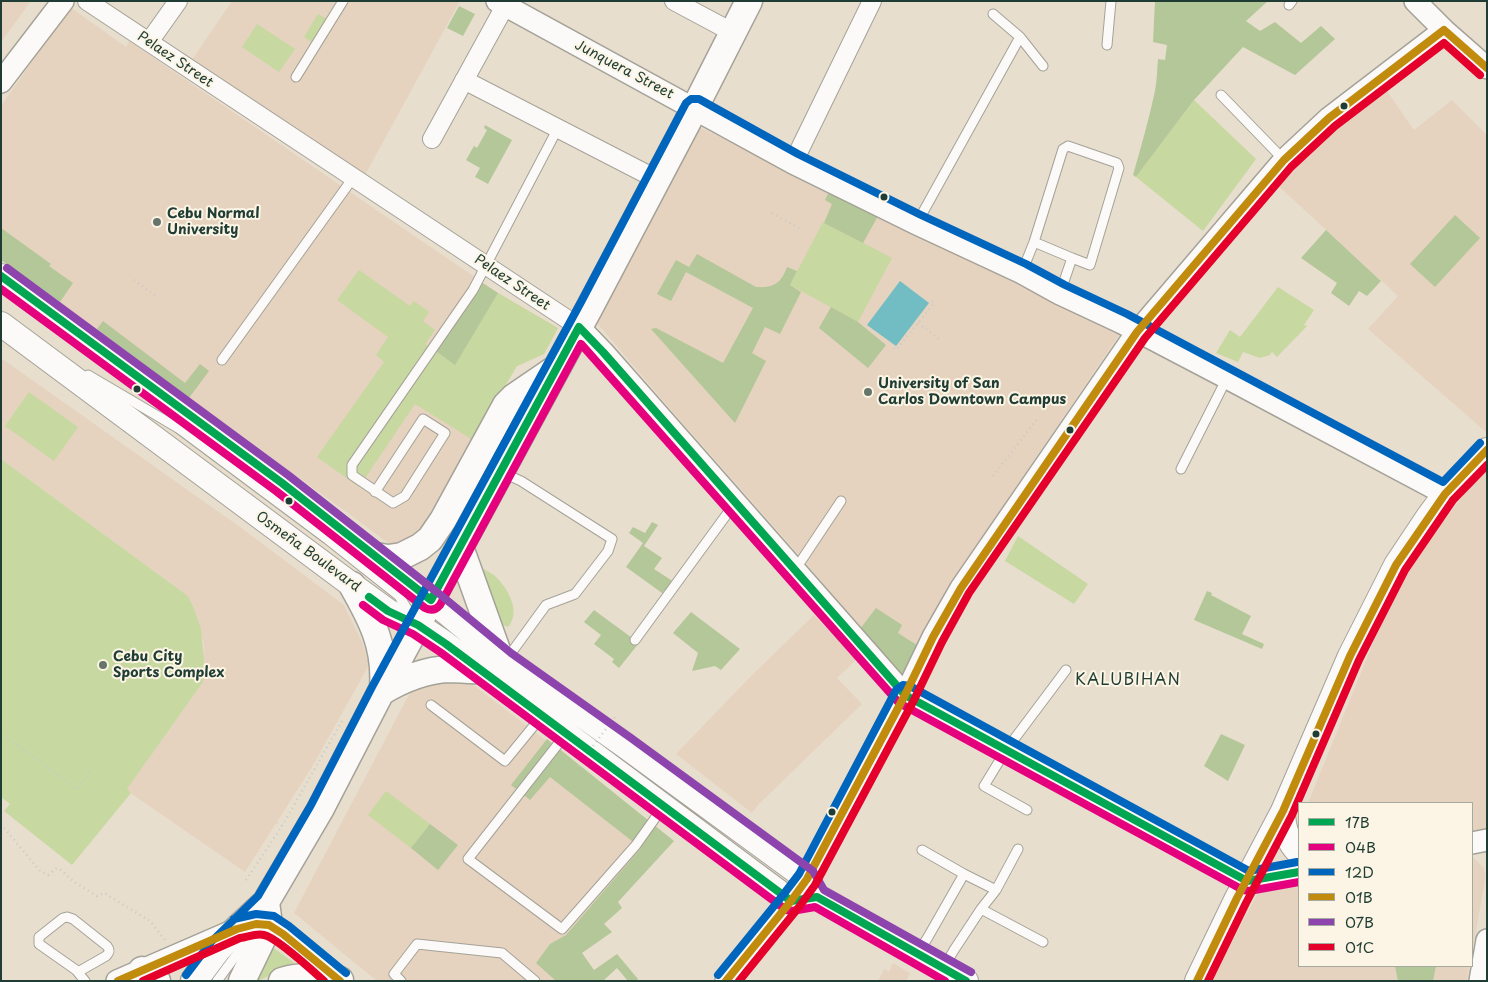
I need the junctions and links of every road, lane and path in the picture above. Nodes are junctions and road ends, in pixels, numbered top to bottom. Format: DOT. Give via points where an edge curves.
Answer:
graph roads {
  1 [pos="63,1"];
  2 [pos="86,1"];
  3 [pos="178,1"];
  4 [pos="343,1"];
  5 [pos="674,1"];
  6 [pos="748,1"];
  7 [pos="872,1"];
  8 [pos="1111,1"];
  9 [pos="1415,1"];
  10 [pos="501,4"];
  11 [pos="993,14"];
  12 [pos="1444,30"];
  13 [pos="732,32"];
  14 [pos="1020,37"];
  15 [pos="149,42"];
  16 [pos="1107,45"];
  17 [pos="1043,66"];
  18 [pos="1487,68"];
  19 [pos="296,78"];
  20 [pos="464,80"];
  21 [pos="1,82"];
  22 [pos="1221,95"];
  23 [pos="695,108"];
  24 [pos="558,128"];
  25 [pos="432,138"];
  26 [pos="1284,160"];
  27 [pos="793,163"];
  28 [pos="353,178"];
  29 [pos="658,180"];
  30 [pos="772,213"];
  31 [pos="917,224"];
  32 [pos="800,228"];
  33 [pos="1034,242"];
  34 [pos="1072,258"];
  35 [pos="486,266"];
  36 [pos="1022,273"];
  37 [pos="1,276"];
  38 [pos="134,280"];
  39 [pos="1060,294"];
  40 [pos="158,298"];
  41 [pos="931,300"];
  42 [pos="918,323"];
  43 [pos="1,324"];
  44 [pos="579,327"];
  45 [pos="1137,332"];
  46 [pos="939,339"];
  47 [pos="894,348"];
  48 [pos="222,360"];
  49 [pos="557,367"];
  50 [pos="81,370"];
  51 [pos="1227,378"];
  52 [pos="1038,418"];
  53 [pos="1487,450"];
  54 [pos="1181,468"];
  55 [pos="501,472"];
  56 [pos="993,476"];
  57 [pos="375,492"];
  58 [pos="1445,494"];
  59 [pos="840,501"];
  60 [pos="736,503"];
  61 [pos="460,548"];
  62 [pos="376,556"];
  63 [pos="795,570"];
  64 [pos="352,585"];
  65 [pos="432,600"];
  66 [pos="418,625"];
  67 [pos="635,640"];
  68 [pos="495,662"];
  69 [pos="1066,670"];
  70 [pos="382,690"];
  71 [pos="905,695"];
  72 [pos="431,705"];
  73 [pos="344,716"];
  74 [pos="542,716"];
  75 [pos="615,717"];
  76 [pos="1,733"];
  77 [pos="566,734"];
  78 [pos="1006,750"];
  79 [pos="578,766"];
  80 [pos="91,770"];
  81 [pos="664,806"];
  82 [pos="1027,810"];
  83 [pos="1283,811"];
  84 [pos="277,822"];
  85 [pos="1,824"];
  86 [pos="282,826"];
  87 [pos="1487,840"];
  88 [pos="1473,843"];
  89 [pos="1018,849"];
  90 [pos="922,850"];
  91 [pos="1298,852"];
  92 [pos="1298,872"];
  93 [pos="964,874"];
  94 [pos="246,880"];
  95 [pos="1247,881"];
  96 [pos="812,888"];
  97 [pos="996,890"];
  98 [pos="791,901"];
  99 [pos="982,909"];
  100 [pos="257,920"];
  101 [pos="1487,940"];
  102 [pos="1043,942"];
  103 [pos="917,954"];
  104 [pos="944,969"];
  105 [pos="154,970"];
  106 [pos="78,972"];
  107 [pos="85,981"];
  108 [pos="117,981"];
  109 [pos="194,981"];
  110 [pos="217,981"];
  111 [pos="242,981"];
  112 [pos="282,981"];
  113 [pos="340,981"];
  114 [pos="401,981"];
  115 [pos="535,981"];
  116 [pos="726,981"];
  117 [pos="966,981"];
  118 [pos="1197,981"];
  119 [pos="1480,981"];
  1 -- 21 [label="street"];
  2 -- 15 [label="street, Pelaez Street"];
  3 -- 15 [label="street"];
  4 -- 19 [label="lane"];
  5 -- 13 [label="street"];
  6 -- 13 [label="main road"];
  7 -- 27 [label="street"];
  8 -- 16 [label="lane"];
  9 -- 12 [label="street"];
  10 -- 20 [label="street"];
  10 -- 23 [label="street, Junquera Street"];
  11 -- 14 [label="lane"];
  12 -- 18 [label="street"];
  12 -- 26 [label="street" via="1329,118"];
  13 -- 23 [label="main road"];
  14 -- 17 [label="lane"];
  14 -- 31 [label="lane"];
  15 -- 28 [label="street, Pelaez Street"];
  20 -- 24 [label="street"];
  20 -- 25 [label="street"];
  22 -- 26 [label="lane"];
  23 -- 27 [label="street, Junquera Street"];
  23 -- 29 [label="main road"];
  24 -- 29 [label="street"];
  24 -- 35 [label="lane"];
  26 -- 45 [label="street"];
  27 -- 31 [label="street, Junquera Street"];
  28 -- 35 [label="street, Pelaez Street"];
  28 -- 48 [label="lane"];
  29 -- 44 [label="main road"];
  30 -- 32 [label="path"];
  31 -- 36 [label="street, Junquera Street"];
  33 -- 34 [label="lane"];
  33 -- 34 [label="lane" via="1063,149 1068,146 1117,163 1119,168 1090,265"];
  33 -- 36 [label="lane"];
  34 -- 39 [label="lane"];
  35 -- 44 [label="street, Pelaez Street"];
  35 -- 57 [label="lane" via="352,465 352,475"];
  36 -- 39 [label="street, Junquera Street"];
  37 -- 62 [label="main road, Osmeña Boulevard" via="80,325"];
  38 -- 40 [label="path"];
  39 -- 45 [label="street, Junquera Street"];
  41 -- 42 [label="path" via="934,303"];
  42 -- 46 [label="path"];
  42 -- 47 [label="path" via="896,350"];
  43 -- 64 [label="main road, Osmeña Boulevard"];
  44 -- 49 [label="main road"];
  44 -- 60 [label="street, Pelaez Street"];
  45 -- 51 [label="street, Junquera Street"];
  45 -- 71 [label="street" via="961,588"];
  49 -- 55 [label="main road"];
  49 -- 62 [label="main road" via="506,405 430,539 420,548 402,556"];
  50 -- 66 [label="lane" via="178,428 319,533 399,596"];
  51 -- 54 [label="lane"];
  51 -- 58 [label="street, Junquera Street"];
  52 -- 56 [label="path"];
  53 -- 58 [label="main road"];
  55 -- 61 [label="main road"];
  55 -- 68 [label="lane" via="522,481 612,539 608,551 575,594 546,605"];
  57 -- 57 [label="lane" via="423,419 445,433 405,496 393,503"];
  58 -- 83 [label="main road" via="1396,565 1350,656"];
  59 -- 63 [label="lane"];
  60 -- 63 [label="street, Pelaez Street"];
  60 -- 67 [label="lane"];
  61 -- 65 [label="main road"];
  61 -- 68 [label="main road"];
  62 -- 65 [label="main road, Osmeña Boulevard"];
  63 -- 71 [label="street, Pelaez Street"];
  64 -- 66 [label="main road, Osmeña Boulevard" via="388,611"];
  64 -- 70 [label="main road" via="380,646 384,665"];
  65 -- 66 [label="main road"];
  65 -- 68 [label="main road, Osmeña Boulevard"];
  66 -- 68 [label="main road, Osmeña Boulevard"];
  66 -- 70 [label="main road"];
  68 -- 70 [label="main road" via="469,671 430,671"];
  68 -- 74 [label="main road, Osmeña Boulevard"];
  68 -- 96 [label="main road, Osmeña Boulevard" via="625,746"];
  69 -- 78 [label="lane"];
  70 -- 100 [label="main road" via="320,810"];
  71 -- 78 [label="street, Pelaez Street"];
  71 -- 96 [label="street"];
  72 -- 74 [label="lane" via="505,761"];
  73 -- 86 [label="path"];
  74 -- 77 [label="main road, Osmeña Boulevard"];
  75 -- 79 [label="path, bridge"];
  76 -- 80 [label="path" via="77,789"];
  77 -- 81 [label="main road, Osmeña Boulevard"];
  77 -- 81 [label="lane" via="468,859 562,929 636,845"];
  78 -- 82 [label="lane" via="984,786"];
  78 -- 95 [label="street, Pelaez Street"];
  81 -- 98 [label="main road, Osmeña Boulevard"];
  83 -- 91 [label="main road" via="1286,834"];
  83 -- 95 [label="main road"];
  84 -- 86 [label="path"];
  85 -- 105 [label="path" via="44,874 60,868 74,882 97,896 104,894 150,921 170,946 156,952"];
  86 -- 94 [label="path"];
  87 -- 88 [label="street"];
  89 -- 97 [label="lane"];
  90 -- 93 [label="lane"];
  92 -- 95 [label="street"];
  93 -- 97 [label="lane"];
  93 -- 103 [label="lane"];
  95 -- 118 [label="main road"];
  96 -- 98 [label="main road"];
  96 -- 103 [label="main road, Osmeña Boulevard"];
  97 -- 99 [label="lane"];
  98 -- 116 [label="street"];
  99 -- 102 [label="lane"];
  99 -- 104 [label="lane"];
  100 -- 105 [label="street"];
  100 -- 109 [label="main road" via="218,949"];
  100 -- 110 [label="lane"];
  100 -- 111 [label="main road"];
  100 -- 113 [label="street" via="283,934"];
  101 -- 119 [label="street"];
  103 -- 104 [label="main road, Osmeña Boulevard"];
  104 -- 117 [label="main road, Osmeña Boulevard"];
  105 -- 108 [label="street"];
  106 -- 106 [label="lane" via="41,946 38,940 67,917 109,949 106,956"];
  106 -- 107 [label="lane"];
  112 -- 113 [label="main road" via="306,977"];
  114 -- 115 [label="lane" via="394,974 417,944 502,953"];
}
